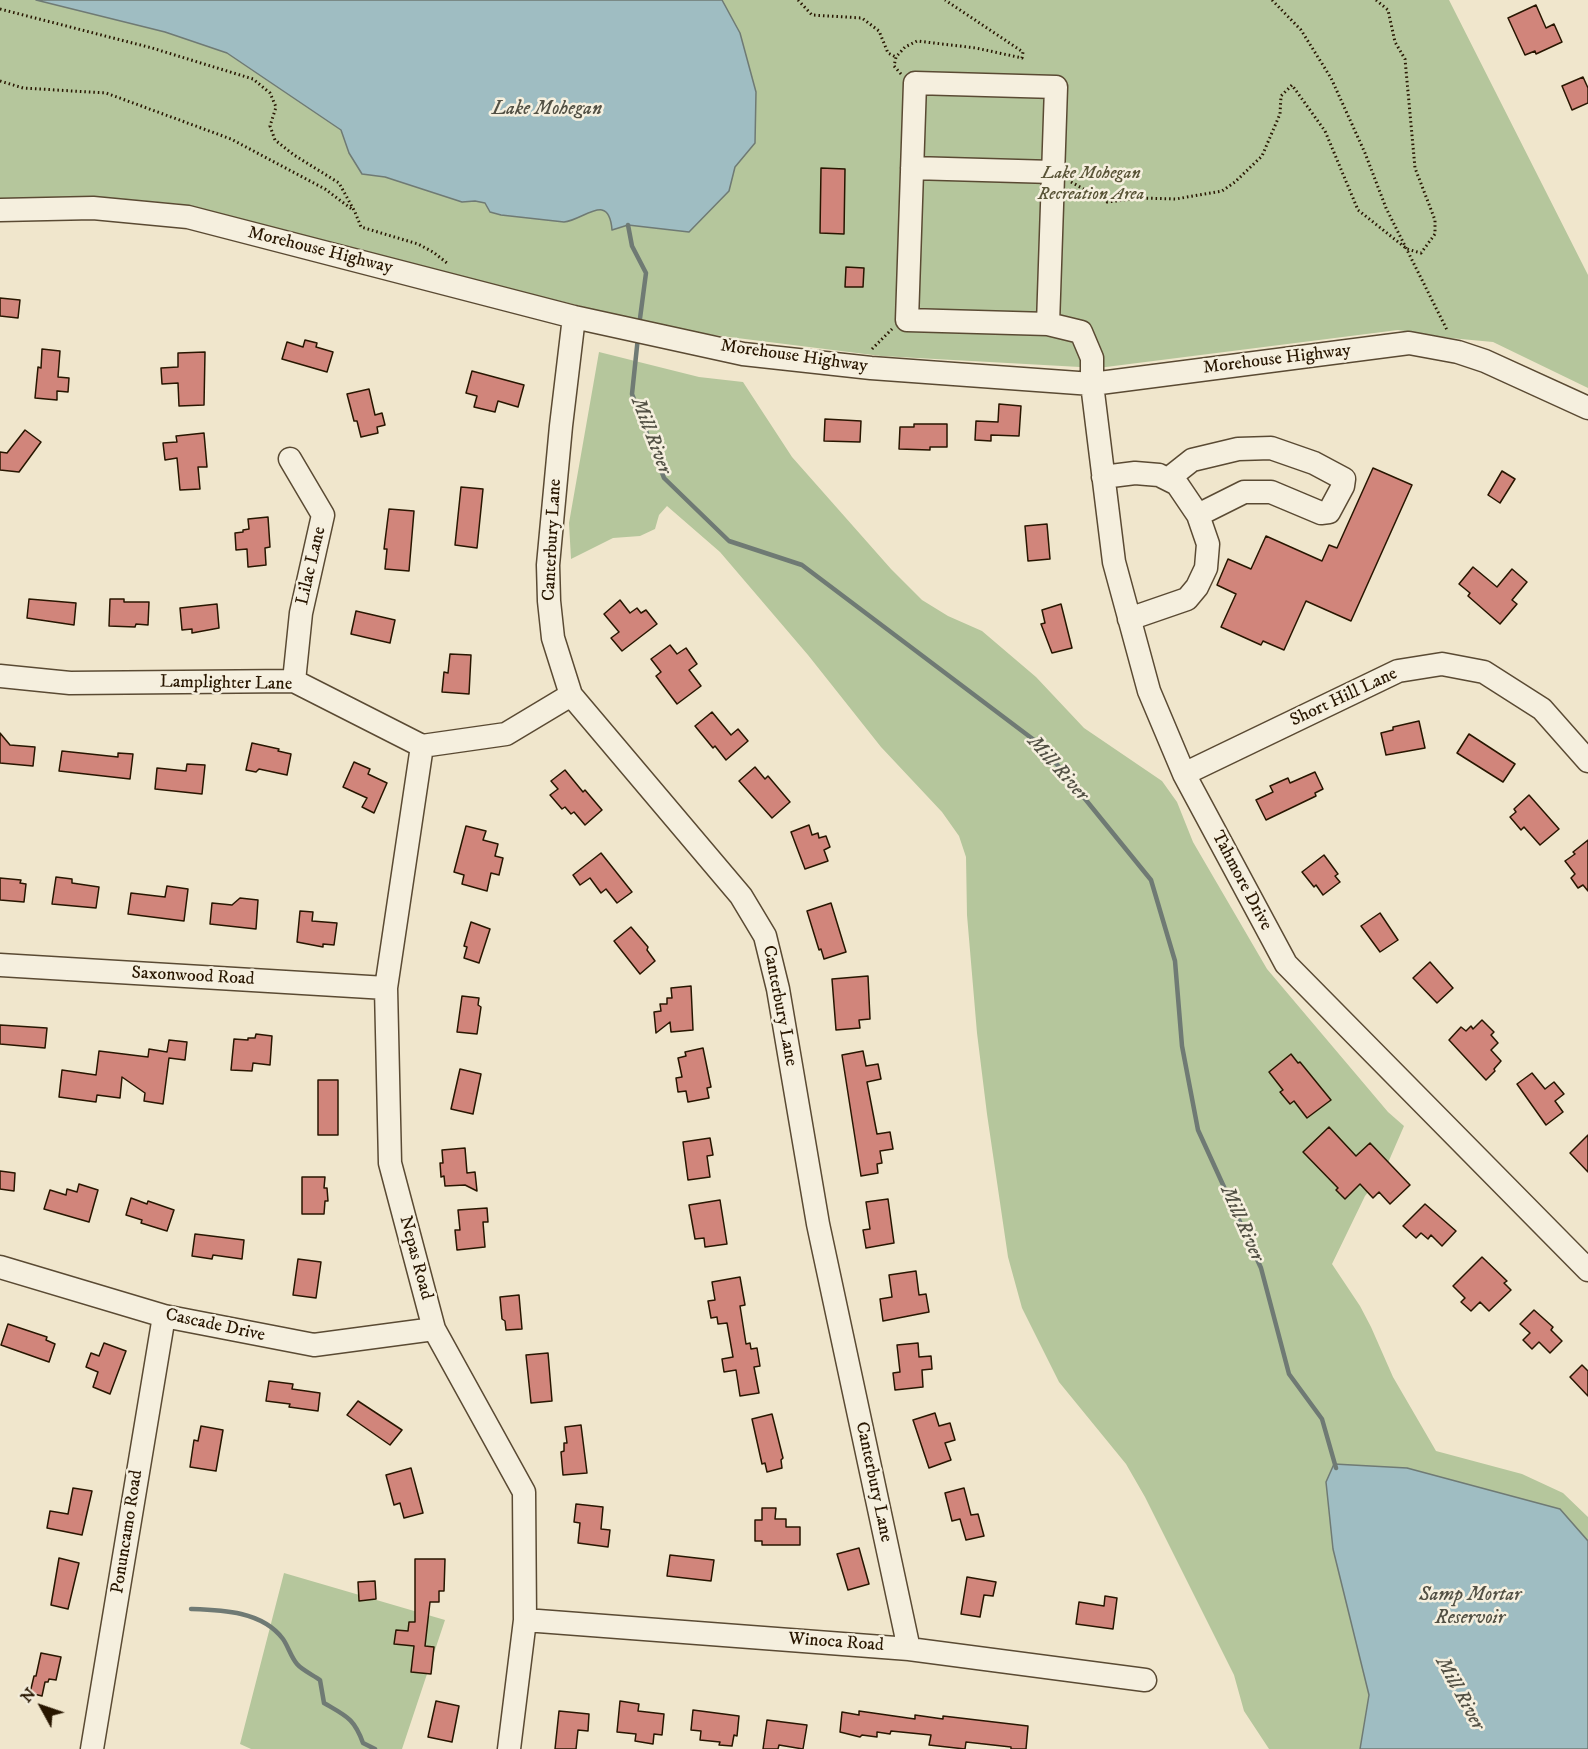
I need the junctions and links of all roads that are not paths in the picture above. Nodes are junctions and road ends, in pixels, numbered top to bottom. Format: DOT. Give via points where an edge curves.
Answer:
graph roads {
  1 [pos="912,168"];
  2 [pos="1053,172"];
  3 [pos="0,210"];
  4 [pos="574,317"];
  5 [pos="1048,324"];
  6 [pos="1092,384"];
  7 [pos="1588,408"];
  8 [pos="290,459"];
  9 [pos="1103,477"];
  10 [pos="1168,479"];
  11 [pos="1198,515"];
  12 [pos="1130,619"];
  13 [pos="0,676"];
  14 [pos="294,681"];
  15 [pos="571,696"];
  16 [pos="422,746"];
  17 [pos="1588,761"];
  18 [pos="1184,774"];
  19 [pos="0,965"];
  20 [pos="386,988"];
  21 [pos="0,1267"];
  22 [pos="1588,1270"];
  23 [pos="164,1316"];
  24 [pos="434,1329"];
  25 [pos="525,1620"];
  26 [pos="909,1649"];
  27 [pos="1145,1680"];
  28 [pos="92,1749"];
  29 [pos="509,1749"];
  1 -- 2 [label="street"];
  1 -- 2 [label="street" via="915,83 1056,87"];
  1 -- 5 [label="street" via="907,320"];
  2 -- 5 [label="street"];
  3 -- 4 [label="street, Morehouse Highway" via="93,208 188,218"];
  4 -- 6 [label="street, Morehouse Highway" via="755,355 871,368"];
  4 -- 15 [label="street, Canterbury Lane" via="548,565 553,638"];
  5 -- 6 [label="street, Tahmore Drive" via="1081,332 1092,358"];
  6 -- 7 [label="street, Morehouse Highway" via="1409,344 1485,361"];
  6 -- 9 [label="street, Tahmore Drive"];
  8 -- 14 [label="street, Lilac Lane" via="323,515 301,613"];
  9 -- 10 [label="street" via="1135,473"];
  9 -- 12 [label="street, Tahmore Drive" via="1114,562"];
  10 -- 11 [label="street" via="1177,484"];
  10 -- 11 [label="street" via="1192,460 1238,449 1272,448 1344,479 1329,512 1321,513 1271,492 1245,492"];
  11 -- 12 [label="street" via="1208,544 1206,568 1197,587 1186,599"];
  12 -- 18 [label="street, Tahmore Drive" via="1149,691"];
  13 -- 14 [label="street, Lamplighter Lane" via="70,683"];
  14 -- 16 [label="street, Lamplighter Lane"];
  15 -- 16 [label="street" via="506,735"];
  15 -- 26 [label="street, Canterbury Lane" via="741,896 765,936 778,989 818,1224"];
  16 -- 20 [label="street, Nepas Road"];
  17 -- 18 [label="street, Short Hill Lane" via="1542,709 1484,672 1442,664 1398,671"];
  18 -- 22 [label="street, Tahmore Drive" via="1286,964"];
  19 -- 20 [label="street, Saxonwood Road"];
  20 -- 24 [label="street, Nepas Road" via="390,1163"];
  21 -- 23 [label="street, Cascade Drive"];
  23 -- 24 [label="street, Cascade Drive" via="314,1346"];
  23 -- 28 [label="street, Ponuncamo Road"];
  24 -- 25 [label="street, Nepas Road" via="524,1491"];
  25 -- 26 [label="street, Winoca Road"];
  25 -- 29 [label="street, Nepas Road"];
  26 -- 27 [label="street, Winoca Road"];
}
